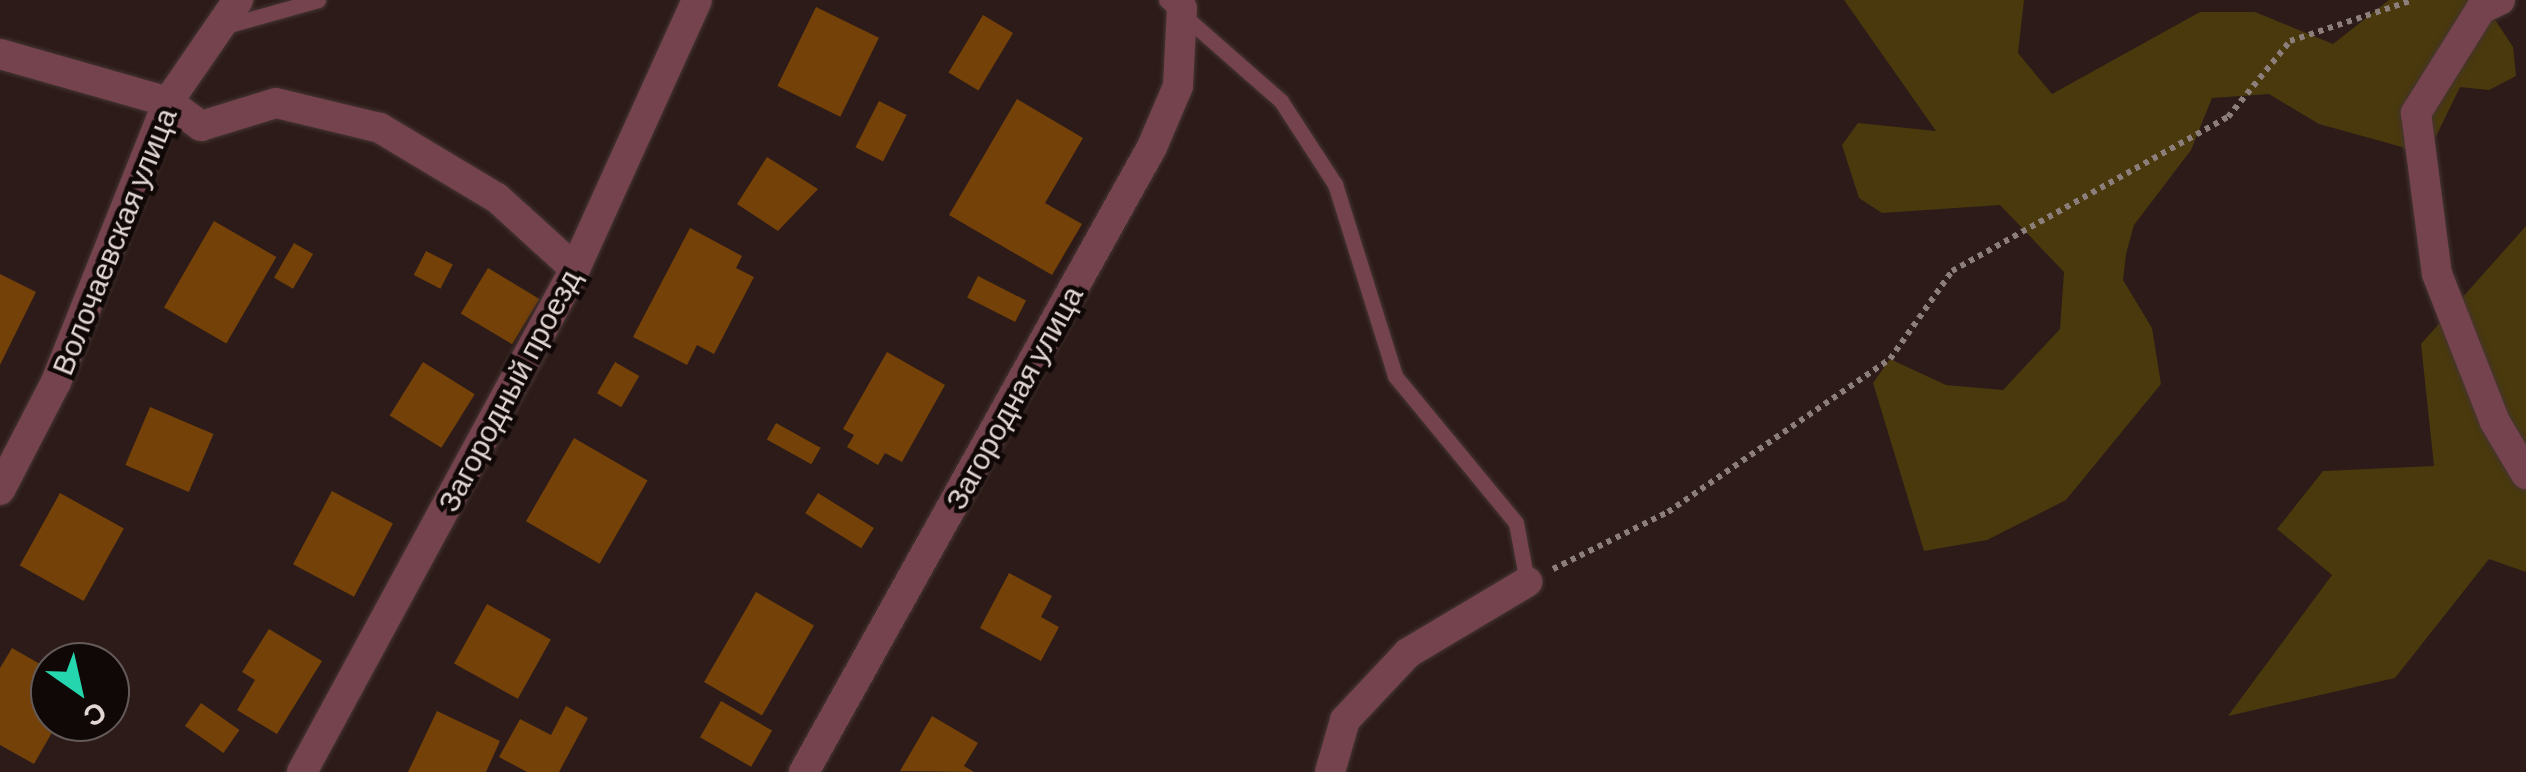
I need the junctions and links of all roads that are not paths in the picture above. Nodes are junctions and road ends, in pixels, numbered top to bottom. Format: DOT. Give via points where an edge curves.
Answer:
graph roads {
  1 [pos="238,0"];
  2 [pos="318,0"];
  3 [pos="697,0"];
  4 [pos="2500,0"];
  5 [pos="1174,4"];
  6 [pos="218,28"];
  7 [pos="0,54"];
  8 [pos="168,102"];
  9 [pos="575,268"];
  10 [pos="2526,474"];
  11 [pos="0,490"];
  12 [pos="1527,582"];
  13 [pos="302,772"];
  14 [pos="804,772"];
  15 [pos="1330,772"];
  1 -- 6 [label="street, Волочаевская улица"];
  2 -- 6 [label="lane"];
  3 -- 9 [label="street, Загородный проезд"];
  4 -- 10 [label="street" via="2481,9 2416,112 2437,274 2495,422"];
  5 -- 12 [label="lane" via="1281,101 1335,184 1395,376 1516,523"];
  5 -- 14 [label="street, Загородная улица" via="1178,86 1152,147"];
  6 -- 8 [label="street, Волочаевская улица"];
  7 -- 8 [label="street"];
  8 -- 9 [label="street" via="201,126 276,104 380,128 497,198"];
  8 -- 11 [label="street, Волочаевская улица" via="56,382"];
  9 -- 13 [label="street, Загородный проезд"];
  12 -- 15 [label="street" via="1408,653 1346,720"];
}
